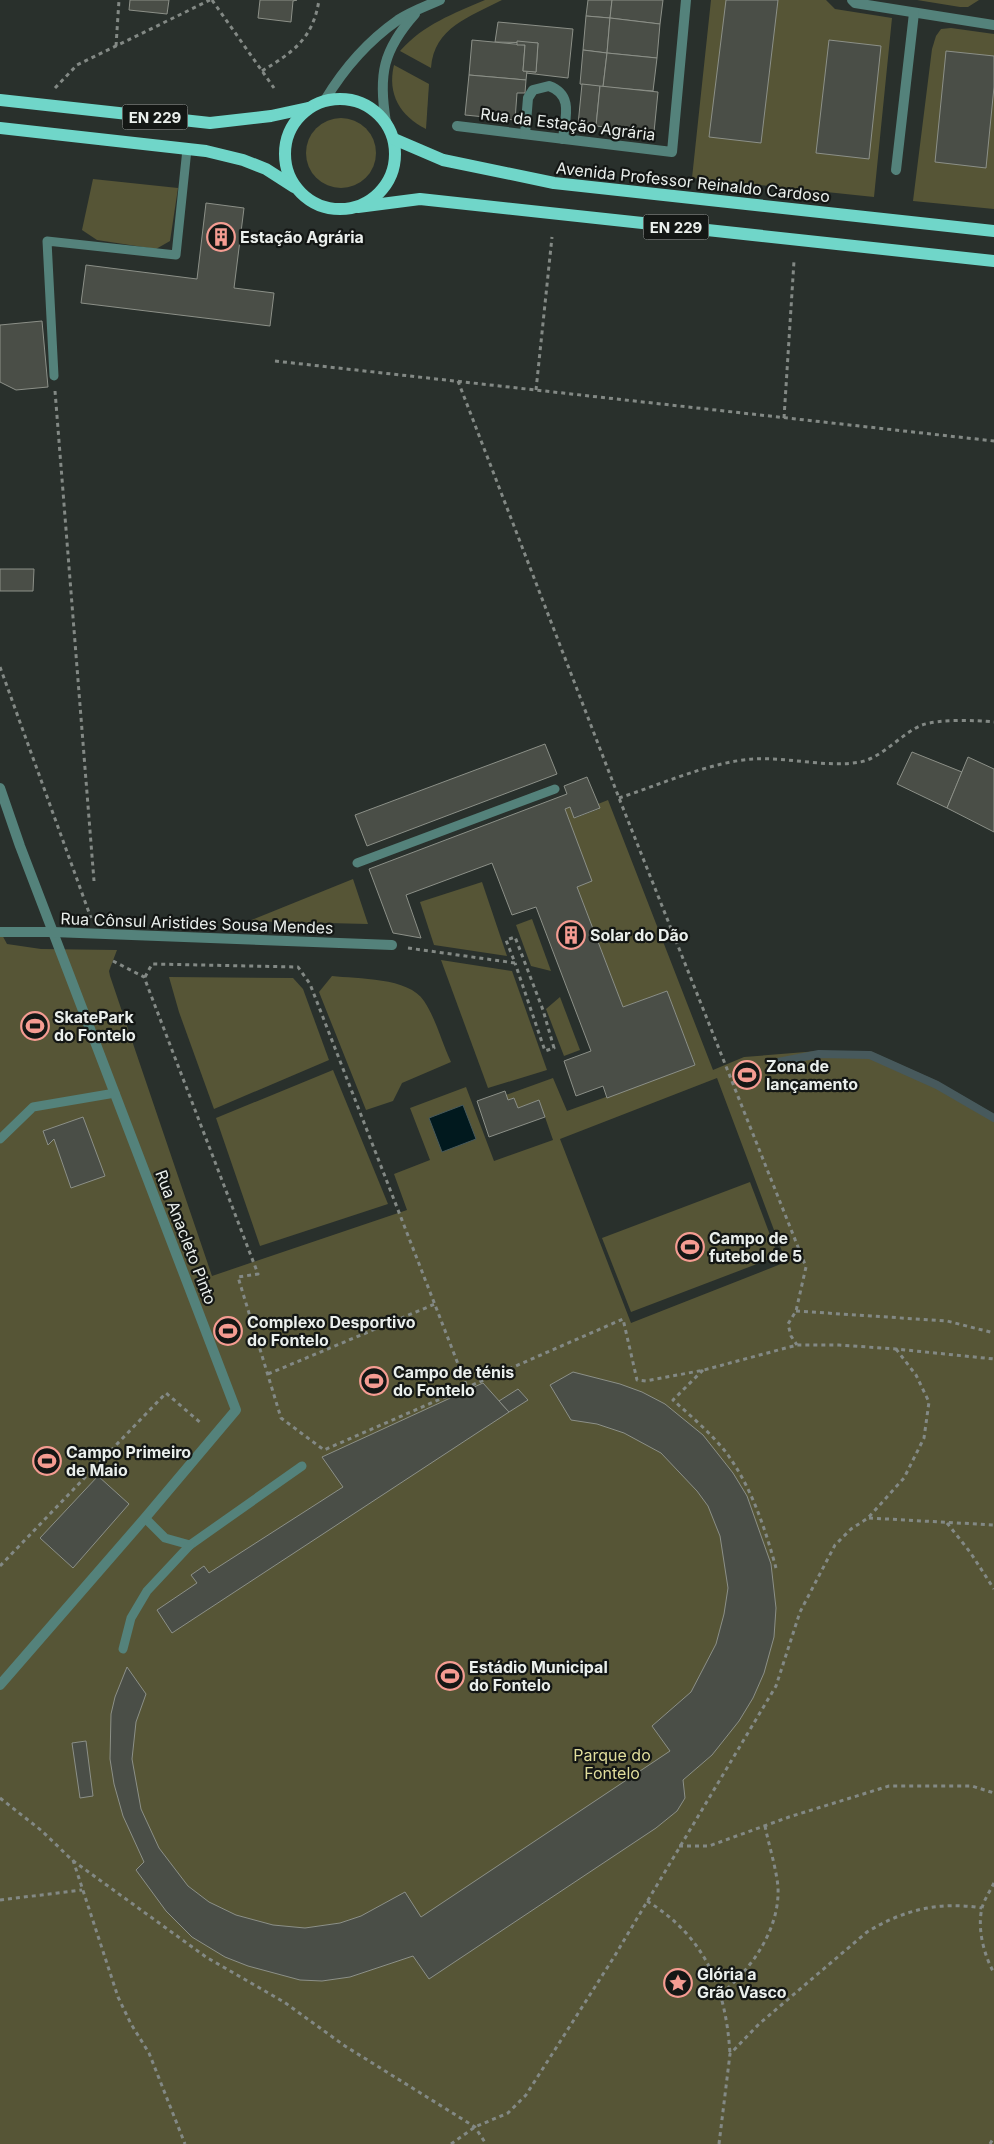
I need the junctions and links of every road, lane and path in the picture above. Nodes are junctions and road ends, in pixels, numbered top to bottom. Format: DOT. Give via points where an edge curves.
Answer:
graph roads {
  1 [pos="119,0"];
  2 [pos="211,0"];
  3 [pos="319,0"];
  4 [pos="440,0"];
  5 [pos="686,0"];
  6 [pos="852,0"];
  7 [pos="419,9"];
  8 [pos="914,13"];
  9 [pos="994,25"];
  10 [pos="116,46"];
  11 [pos="262,71"];
  12 [pos="274,88"];
  13 [pos="54,89"];
  14 [pos="0,100"];
  15 [pos="325,100"];
  16 [pos="308,108"];
  17 [pos="386,122"];
  18 [pos="457,126"];
  19 [pos="0,128"];
  20 [pos="525,134"];
  21 [pos="394,139"];
  22 [pos="563,139"];
  23 [pos="187,149"];
  24 [pos="896,170"];
  25 [pos="296,189"];
  26 [pos="358,207"];
  27 [pos="994,231"];
  28 [pos="552,236"];
  29 [pos="994,261"];
  30 [pos="794,262"];
  31 [pos="275,360"];
  32 [pos="54,376"];
  33 [pos="458,381"];
  34 [pos="536,390"];
  35 [pos="784,418"];
  36 [pos="994,442"];
  37 [pos="0,667"];
  38 [pos="994,722"];
  39 [pos="0,788"];
  40 [pos="555,789"];
  41 [pos="620,798"];
  42 [pos="357,863"];
  43 [pos="94,881"];
  44 [pos="92,921"];
  45 [pos="0,932"];
  46 [pos="53,932"];
  47 [pos="392,945"];
  48 [pos="113,961"];
  49 [pos="515,963"];
  50 [pos="144,977"];
  51 [pos="115,1093"];
  52 [pos="0,1139"];
  53 [pos="435,1304"];
  54 [pos="796,1311"];
  55 [pos="994,1334"];
  56 [pos="797,1345"];
  57 [pos="896,1349"];
  58 [pos="994,1358"];
  59 [pos="704,1370"];
  60 [pos="268,1374"];
  61 [pos="467,1387"];
  62 [pos="216,1436"];
  63 [pos="302,1466"];
  64 [pos="145,1518"];
  65 [pos="868,1518"];
  66 [pos="946,1522"];
  67 [pos="994,1526"];
  68 [pos="190,1546"];
  69 [pos="0,1566"];
  70 [pos="776,1568"];
  71 [pos="994,1590"];
  72 [pos="123,1649"];
  73 [pos="0,1685"];
  74 [pos="994,1793"];
  75 [pos="0,1798"];
  76 [pos="765,1826"];
  77 [pos="679,1846"];
  78 [pos="72,1860"];
  79 [pos="994,1883"];
  80 [pos="82,1890"];
  81 [pos="0,1900"];
  82 [pos="647,1901"];
  83 [pos="982,1908"];
  84 [pos="994,1973"];
  85 [pos="721,1994"];
  86 [pos="730,2054"];
  87 [pos="475,2127"];
  88 [pos="994,2138"];
  89 [pos="185,2144"];
  90 [pos="451,2144"];
  91 [pos="486,2144"];
  92 [pos="719,2144"];
  93 [pos="990,2144"];
  1 -- 10 [label="path"];
  2 -- 10 [label="path"];
  2 -- 11 [label="path"];
  3 -- 11 [label="path" via="316,19 295,51"];
  4 -- 7 [label="street"];
  5 -- 22 [label="street, Rua da Estação Agrária" via="672,152"];
  6 -- 8 [label="street"];
  7 -- 15 [label="street" via="398,20 377,38 339,76"];
  7 -- 17 [label="street" via="393,47 382,76"];
  8 -- 9 [label="street"];
  8 -- 24 [label="street"];
  10 -- 13 [label="path" via="77,65"];
  11 -- 12 [label="path"];
  14 -- 16 [label="main road, EN 229" via="210,123"];
  15 -- 16 [label="main road, EN 229"];
  15 -- 17 [label="main road, EN 229" via="355,100 372,108"];
  16 -- 25 [label="main road, EN 229" via="293,124 284,150 288,175"];
  17 -- 21 [label="main road, EN 229"];
  18 -- 20 [label="street, Rua da Estação Agrária"];
  19 -- 23 [label="main road, EN 229"];
  20 -- 22 [label="street, Rua da Estação Agrária"];
  20 -- 22 [label="street" via="528,98 533,90 549,86 562,92 566,99"];
  21 -- 26 [label="main road, EN 229" via="395,161 389,181 376,197"];
  21 -- 27 [label="main road, Avenida Professor Reinaldo Cardoso / EN 229" via="443,160 554,183"];
  23 -- 25 [label="main road, EN 229" via="243,160 268,170"];
  23 -- 32 [label="lane" via="176,254 47,241"];
  25 -- 26 [label="main road, EN 229" via="325,207 344,210"];
  26 -- 29 [label="main road, EN 229" via="420,200"];
  28 -- 34 [label="path"];
  30 -- 35 [label="path"];
  31 -- 33 [label="path"];
  32 -- 43 [label="path"];
  33 -- 34 [label="path"];
  33 -- 41 [label="path"];
  34 -- 35 [label="path"];
  35 -- 36 [label="path"];
  37 -- 44 [label="path"];
  38 -- 41 [label="path" via="969,720 922,725 862,762 752,759 715,767"];
  39 -- 46 [label="street, Rua Anacleto Pinto"];
  40 -- 42 [label="lane"];
  41 -- 54 [label="path" via="806,1267"];
  45 -- 46 [label="street, Rua Cônsul Aristides Sousa Mendes"];
  46 -- 47 [label="street, Rua Cônsul Aristides Sousa Mendes"];
  46 -- 51 [label="street, Rua Anacleto Pinto"];
  47 -- 49 [label="path"];
  48 -- 50 [label="path"];
  49 -- 49 [label="path" via="506,940 515,937 554,1048 545,1050"];
  50 -- 53 [label="path" via="152,964 298,967 310,984"];
  50 -- 60 [label="path" via="258,1274 238,1278"];
  51 -- 52 [label="lane" via="34,1107"];
  51 -- 62 [label="street, Rua Anacleto Pinto" via="236,1410"];
  53 -- 60 [label="path"];
  53 -- 61 [label="path"];
  54 -- 55 [label="path" via="947,1321"];
  54 -- 56 [label="path" via="788,1324"];
  56 -- 57 [label="path"];
  56 -- 59 [label="path"];
  57 -- 58 [label="path"];
  57 -- 65 [label="path" via="916,1375 929,1402 924,1438 904,1478"];
  59 -- 61 [label="path" via="637,1380 623,1319"];
  59 -- 70 [label="path" via="673,1400 727,1454 750,1490"];
  60 -- 61 [label="path" via="281,1418 324,1450"];
  62 -- 64 [label="street, Rua Anacleto Pinto"];
  62 -- 69 [label="path" via="166,1393"];
  63 -- 68 [label="lane"];
  64 -- 68 [label="lane" via="165,1538"];
  64 -- 73 [label="street, Rua Anacleto Pinto"];
  65 -- 66 [label="path"];
  65 -- 77 [label="path" via="851,1528 835,1546 800,1612 776,1686"];
  66 -- 67 [label="path"];
  66 -- 71 [label="path"];
  68 -- 72 [label="lane" via="147,1591 131,1618"];
  74 -- 76 [label="path" via="972,1786 889,1786"];
  75 -- 78 [label="path" via="42,1830"];
  76 -- 77 [label="path" via="709,1846"];
  76 -- 85 [label="path" via="778,1888 775,1910 760,1951"];
  77 -- 82 [label="path"];
  78 -- 80 [label="path"];
  78 -- 87 [label="path" via="206,1957 284,2002 345,2046"];
  79 -- 83 [label="path"];
  80 -- 81 [label="path"];
  80 -- 89 [label="path" via="118,1997 149,2053"];
  82 -- 85 [label="path" via="675,1920 694,1940"];
  82 -- 87 [label="path" via="526,2095 508,2113"];
  83 -- 84 [label="path" via="982,1941"];
  83 -- 86 [label="path" via="964,1905 927,1907 886,1921 867,1932 759,2024"];
  85 -- 86 [label="path"];
  86 -- 92 [label="path"];
  87 -- 90 [label="path"];
  87 -- 91 [label="path"];
  88 -- 93 [label="path"];
}
